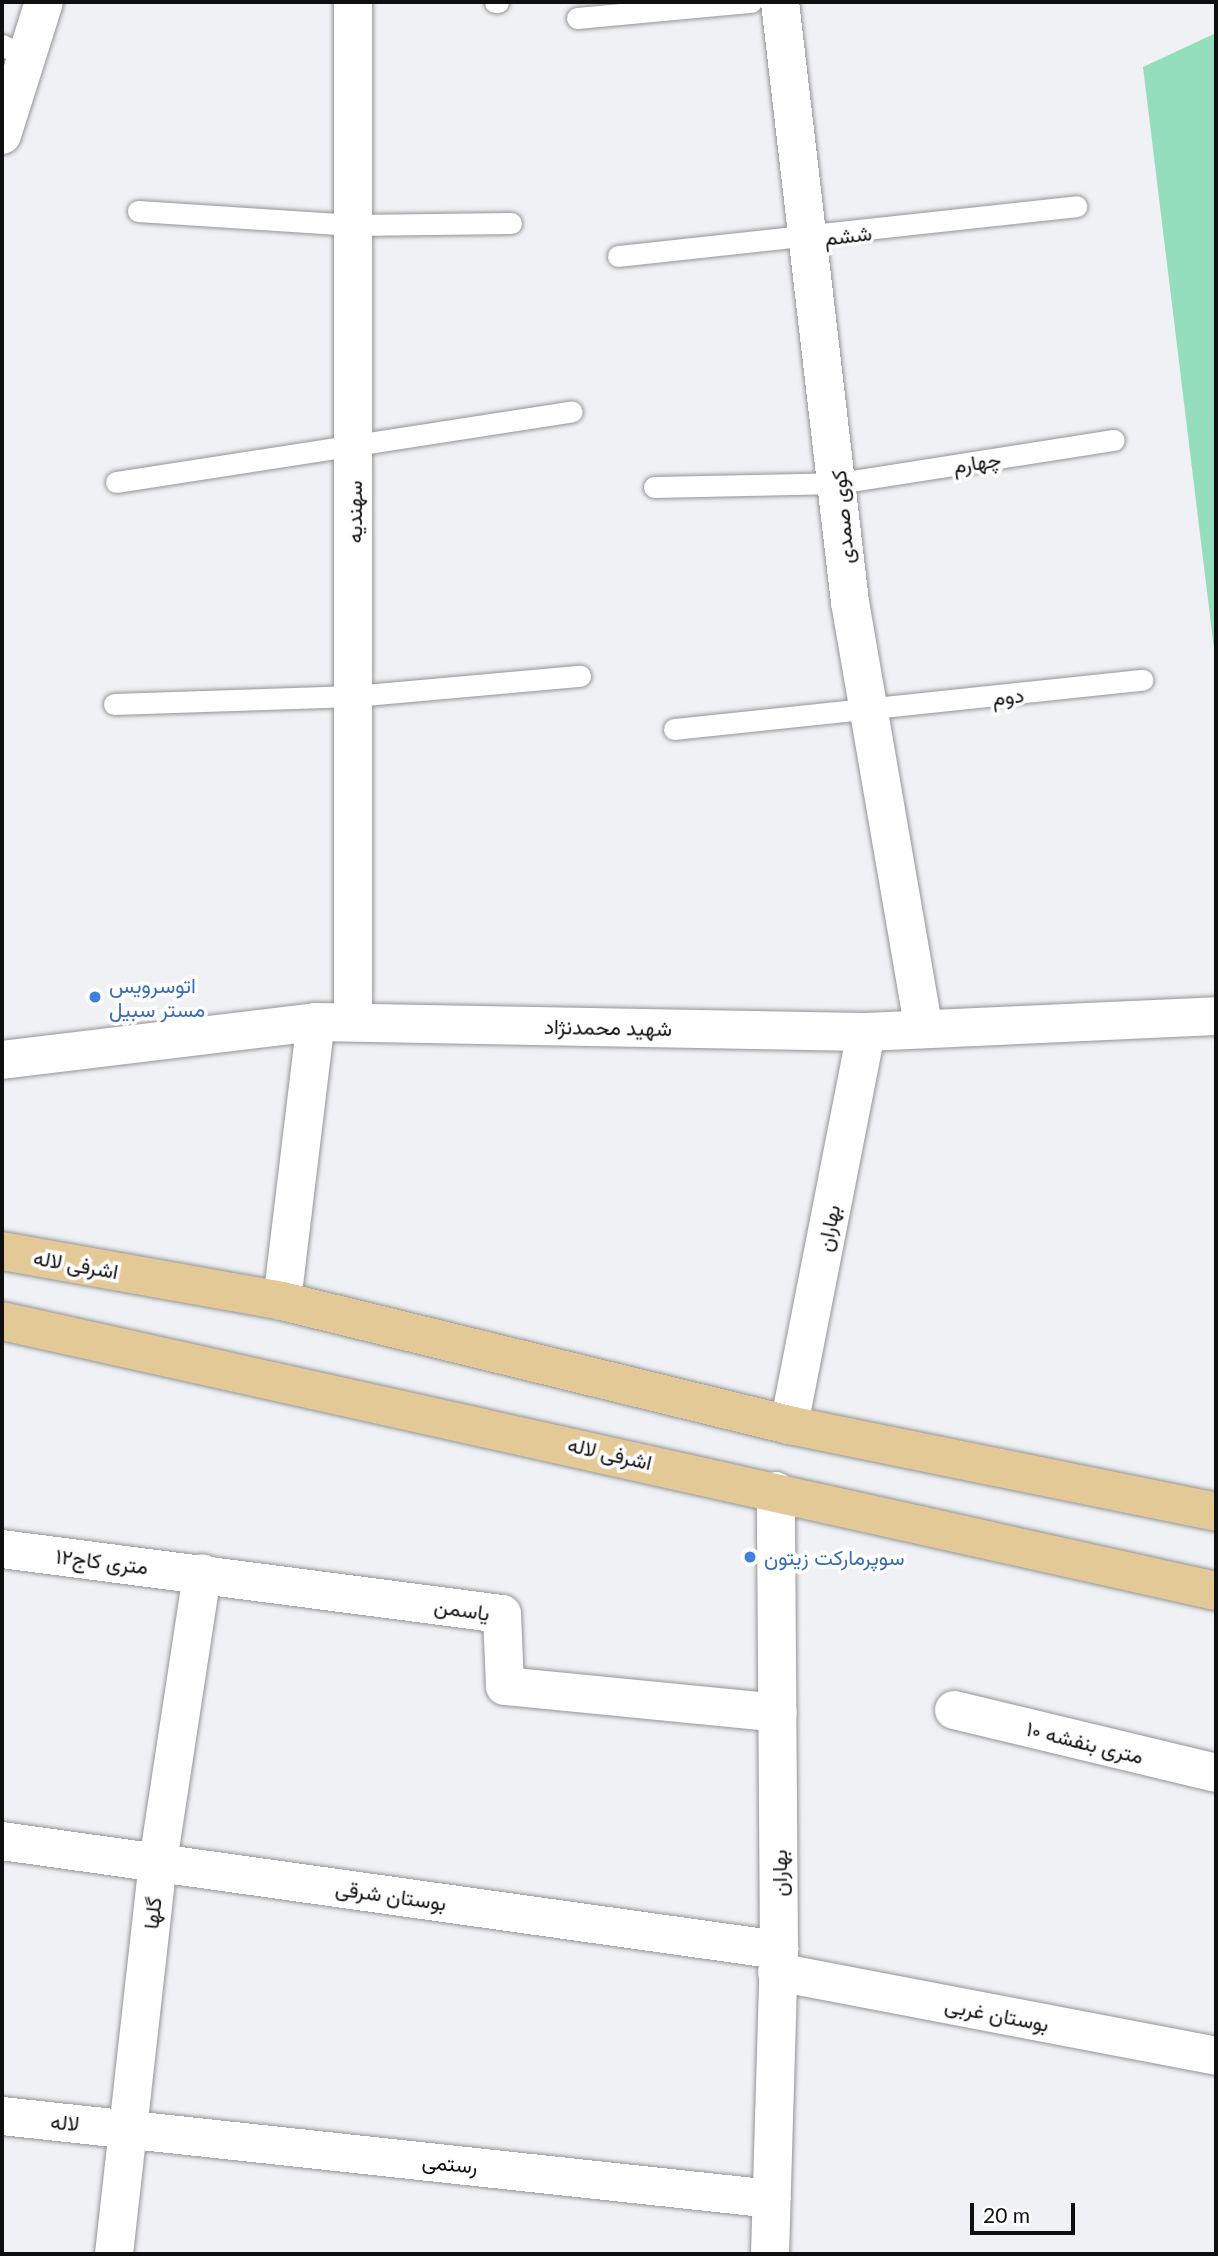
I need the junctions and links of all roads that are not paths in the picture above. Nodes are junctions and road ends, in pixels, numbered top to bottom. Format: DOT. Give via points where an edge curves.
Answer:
graph roads {
  1 [pos="44,2"];
  2 [pos="353,2"];
  3 [pos="751,2"];
  4 [pos="780,2"];
  5 [pos="577,18"];
  6 [pos="14,51"];
  7 [pos="2,135"];
  8 [pos="1076,206"];
  9 [pos="138,211"];
  10 [pos="511,223"];
  11 [pos="354,225"];
  12 [pos="811,240"];
  13 [pos="618,256"];
  14 [pos="572,411"];
  15 [pos="1114,440"];
  16 [pos="354,445"];
  17 [pos="116,482"];
  18 [pos="839,483"];
  19 [pos="654,487"];
  20 [pos="580,676"];
  21 [pos="1142,680"];
  22 [pos="354,696"];
  23 [pos="114,704"];
  24 [pos="873,712"];
  25 [pos="674,729"];
  26 [pos="316,1021"];
  27 [pos="353,1022"];
  28 [pos="1215,1022"];
  29 [pos="924,1029"];
  30 [pos="866,1032"];
  31 [pos="2,1059"];
  32 [pos="2,1251"];
  33 [pos="282,1300"];
  34 [pos="2,1321"];
  35 [pos="789,1424"];
  36 [pos="776,1491"];
  37 [pos="1216,1512"];
  38 [pos="2,1549"];
  39 [pos="202,1573"];
  40 [pos="1216,1591"];
  41 [pos="954,1710"];
  42 [pos="778,1713"];
  43 [pos="1216,1773"];
  44 [pos="2,1841"];
  45 [pos="158,1863"];
  46 [pos="778,1961"];
  47 [pos="1216,2056"];
  48 [pos="2,2116"];
  49 [pos="128,2127"];
  50 [pos="772,2199"];
  51 [pos="114,2254"];
  52 [pos="770,2254"];
  1 -- 6 [label="street"];
  2 -- 11 [label="street, سهندیه"];
  3 -- 5 [label="lane"];
  4 -- 12 [label="street, کوی صمدی"];
  6 -- 7 [label="street"];
  8 -- 12 [label="lane, ششم"];
  9 -- 11 [label="lane"];
  10 -- 11 [label="lane"];
  11 -- 16 [label="street, سهندیه"];
  12 -- 13 [label="lane, ششم"];
  12 -- 18 [label="street, کوی صمدی"];
  14 -- 16 [label="lane"];
  15 -- 18 [label="lane, چهارم"];
  16 -- 17 [label="lane"];
  16 -- 22 [label="street, سهندیه"];
  18 -- 19 [label="lane, چهارم"];
  18 -- 24 [label="street, کوی صمدی" via="849,602"];
  20 -- 22 [label="lane"];
  21 -- 24 [label="lane, دوم"];
  22 -- 23 [label="lane"];
  22 -- 27 [label="street, سهندیه"];
  24 -- 25 [label="lane, دوم"];
  24 -- 29 [label="street, کوی صمدی" via="892,860"];
  26 -- 27 [label="street, شهید محمدنژاد"];
  26 -- 31 [label="street, شهید محمدنژاد"];
  26 -- 33 [label="street"];
  27 -- 30 [label="street, شهید محمدنژاد"];
  28 -- 29 [label="street, شهید محمدنژاد"];
  29 -- 30 [label="street, شهید محمدنژاد"];
  30 -- 35 [label="street, بهاران"];
  32 -- 33 [label="main road, اشرفی لاله"];
  33 -- 35 [label="main road, اشرفی لاله"];
  34 -- 36 [label="main road, اشرفی لاله"];
  35 -- 37 [label="main road, اشرفی لاله"];
  36 -- 40 [label="main road, اشرفی لاله"];
  36 -- 42 [label="street, بهاران"];
  38 -- 39 [label="street, ۱۲متری کاج"];
  39 -- 42 [label="street, یاسمن" via="502,1614 505,1686"];
  39 -- 45 [label="street, گلها"];
  41 -- 43 [label="street, ۱۰ متری بنفشه"];
  42 -- 46 [label="street, بهاران"];
  44 -- 45 [label="street, بوستان شرقی"];
  45 -- 46 [label="street, بوستان شرقی"];
  45 -- 49 [label="street, گلها"];
  46 -- 47 [label="street, بوستان غربی"];
  46 -- 50 [label="street, بهاران"];
  48 -- 49 [label="street, لاله"];
  49 -- 50 [label="street, رستمی"];
  49 -- 51 [label="street, گلها"];
  50 -- 52 [label="street, بهاران"];
}
